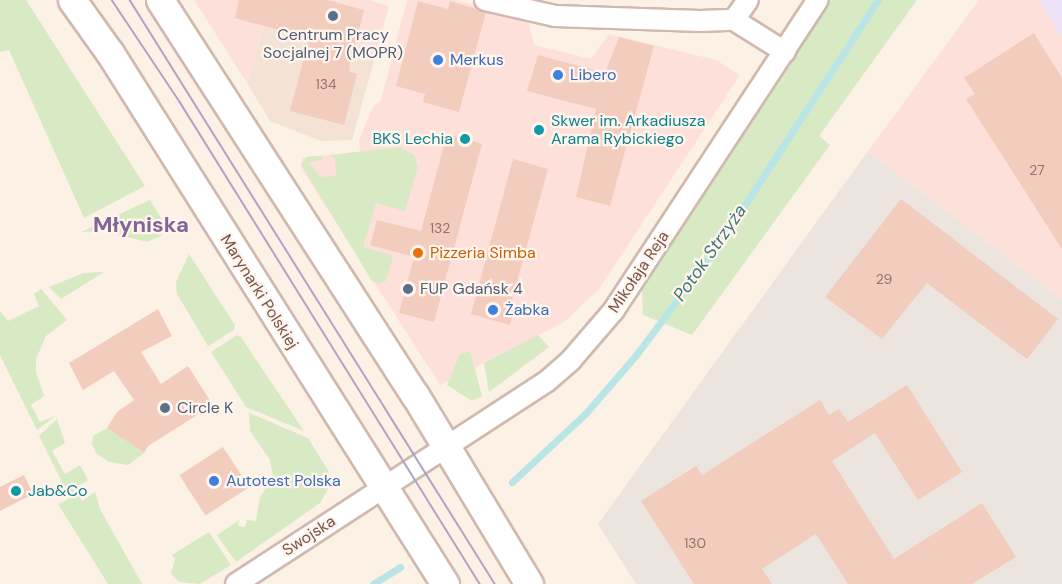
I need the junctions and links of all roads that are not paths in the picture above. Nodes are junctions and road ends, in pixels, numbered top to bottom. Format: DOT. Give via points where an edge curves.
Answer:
graph roads {
  1 [pos="72,0"];
  2 [pos="160,0"];
  3 [pos="485,0"];
  4 [pos="748,0"];
  5 [pos="818,0"];
  6 [pos="530,6"];
  7 [pos="734,20"];
  8 [pos="785,52"];
  9 [pos="446,447"];
  10 [pos="381,488"];
  11 [pos="236,584"];
  12 [pos="445,584"];
  13 [pos="529,584"];
  1 -- 10 [label="main road, Marynarki Polskiej" via="110,53"];
  2 -- 9 [label="main road"];
  3 -- 6 [label="street"];
  4 -- 7 [label="street"];
  5 -- 8 [label="street, Mikołaja Reja"];
  6 -- 7 [label="street"];
  7 -- 8 [label="street"];
  8 -- 9 [label="street, Mikołaja Reja" via="614,310 586,343 546,382"];
  9 -- 10 [label="street, Mikołaja Reja"];
  9 -- 13 [label="main road"];
  10 -- 11 [label="street, Swojska"];
  10 -- 12 [label="main road, Marynarki Polskiej"];
}
